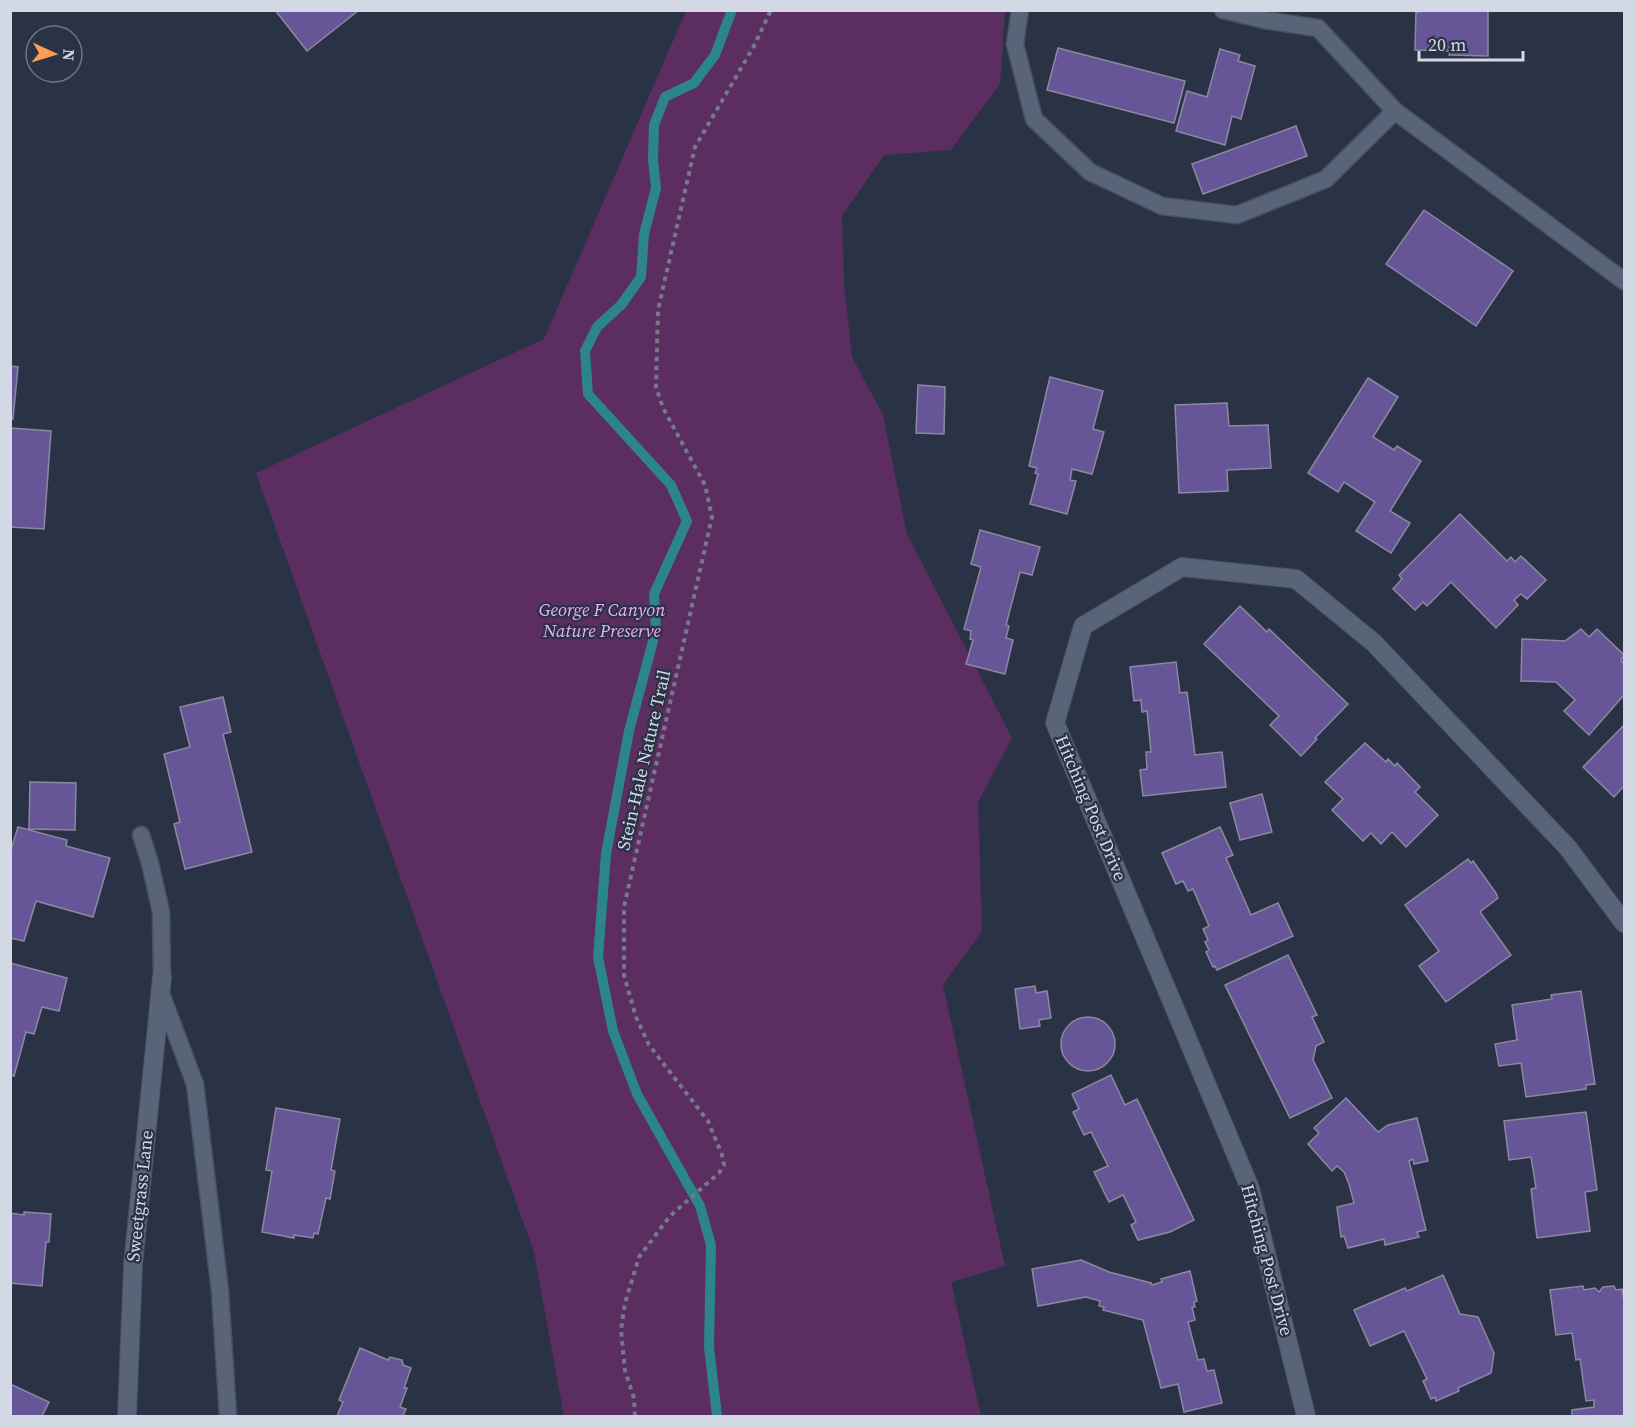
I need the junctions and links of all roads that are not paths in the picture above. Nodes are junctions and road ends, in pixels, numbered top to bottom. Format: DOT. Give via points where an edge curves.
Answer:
graph roads {
  1 [pos="1020,10"];
  2 [pos="1224,10"];
  3 [pos="1395,111"];
  4 [pos="1624,281"];
  5 [pos="141,835"];
  6 [pos="1624,923"];
  7 [pos="161,984"];
  8 [pos="128,1416"];
  9 [pos="228,1416"];
  10 [pos="1306,1416"];
  1 -- 3 [label="lane" via="1015,44 1034,119 1090,172 1162,206 1237,215 1326,179"];
  2 -- 3 [label="lane" via="1318,28"];
  3 -- 4 [label="lane"];
  5 -- 7 [label="lane" via="161,912"];
  6 -- 10 [label="street, Hitching Post Drive" via="1568,848 1382,652 1296,579 1182,567 1083,626 1055,723 1250,1188"];
  7 -- 8 [label="street, Sweetgrass Lane" via="133,1265"];
  7 -- 9 [label="lane" via="195,1084 220,1291"];
}
